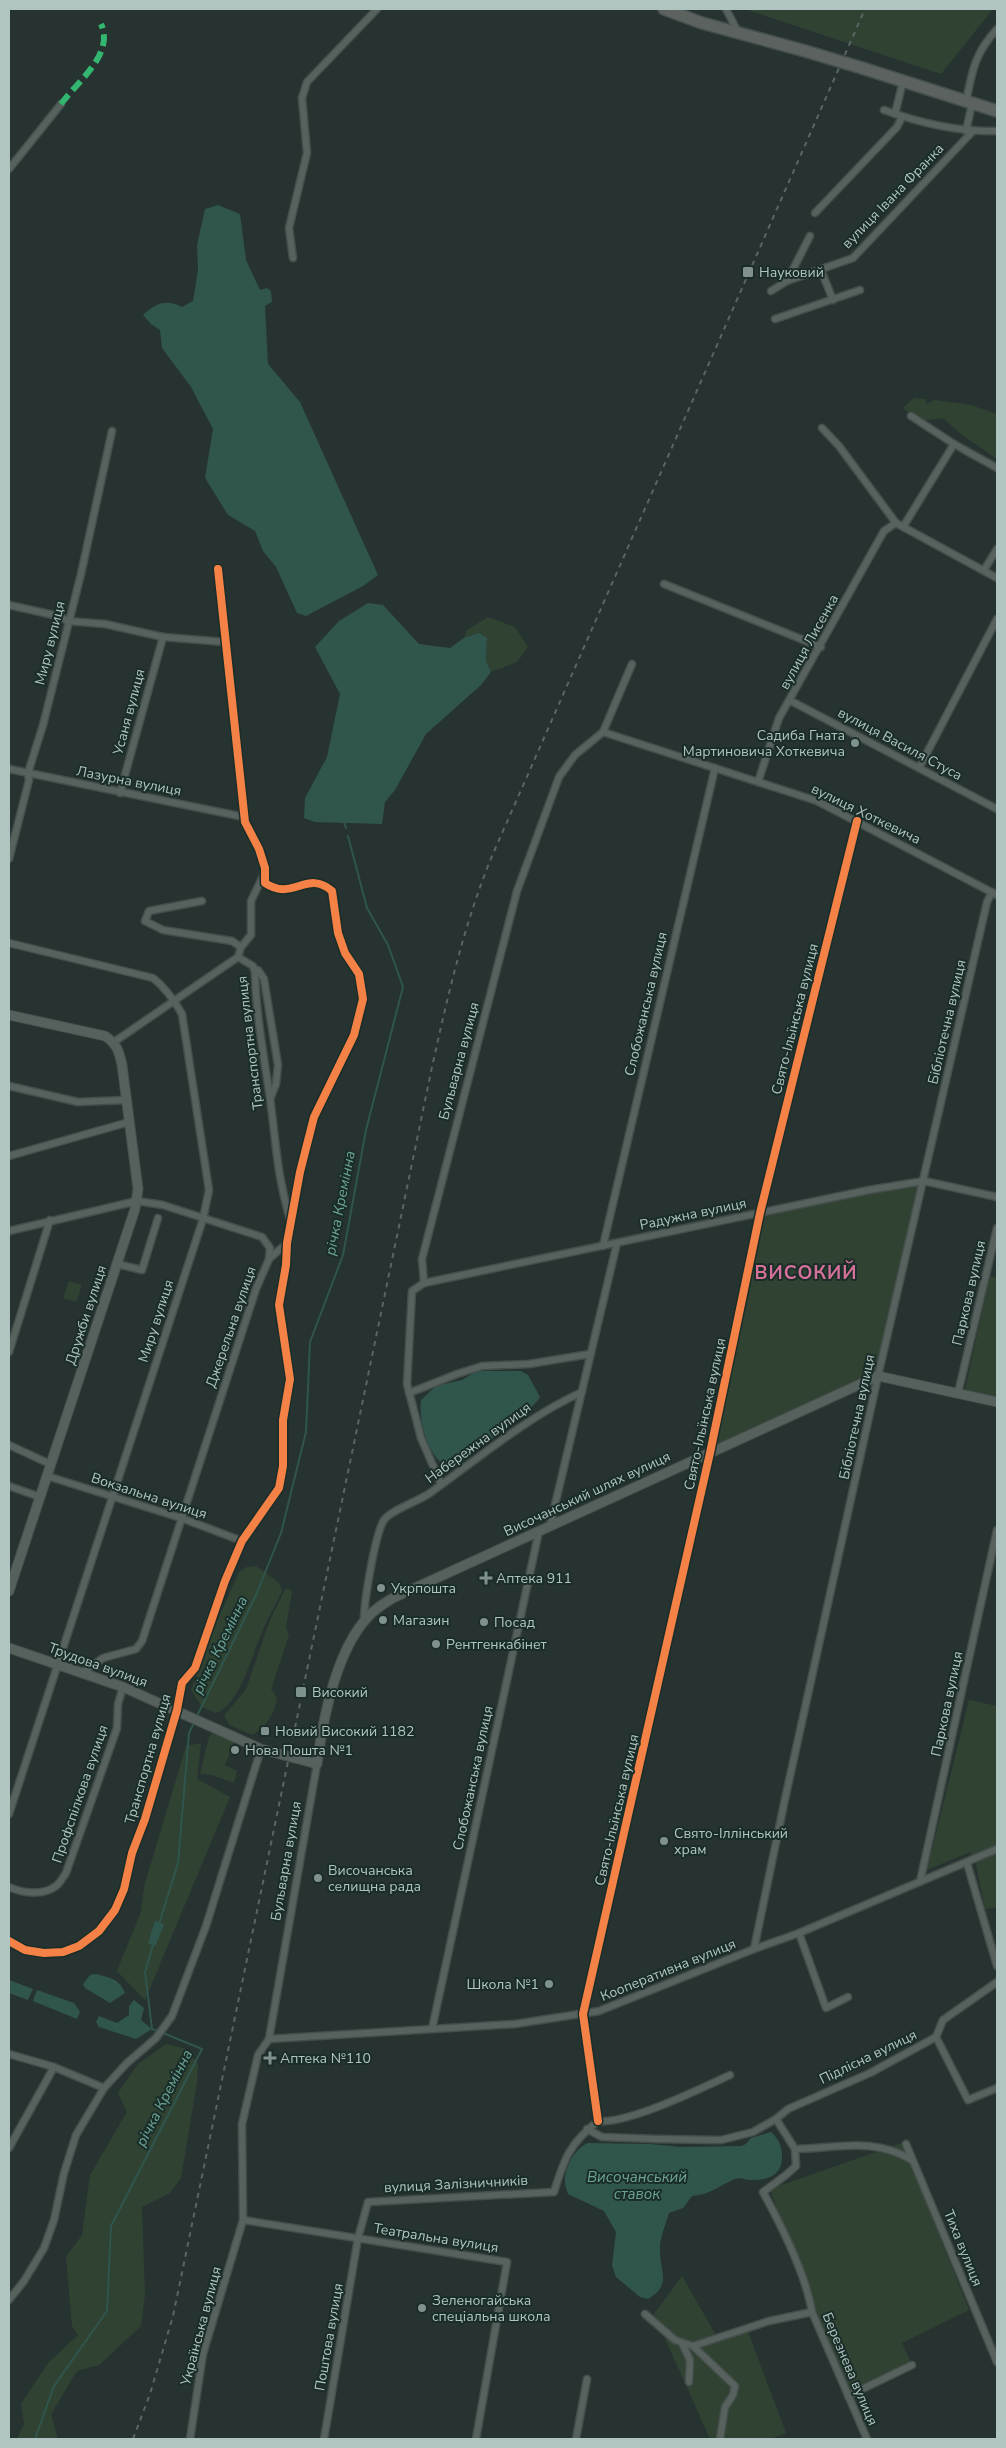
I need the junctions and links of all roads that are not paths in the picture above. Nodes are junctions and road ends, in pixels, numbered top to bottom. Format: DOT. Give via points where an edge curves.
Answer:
graph roads {
  1 [pos="378,9"];
  2 [pos="664,9"];
  3 [pos="726,9"];
  4 [pos="997,29"];
  5 [pos="738,33"];
  6 [pos="903,81"];
  7 [pos="60,104"];
  8 [pos="969,104"];
  9 [pos="884,110"];
  10 [pos="997,111"];
  11 [pos="895,114"];
  12 [pos="902,117"];
  13 [pos="969,131"];
  14 [pos="997,131"];
  15 [pos="9,169"];
  16 [pos="815,213"];
  17 [pos="810,236"];
  18 [pos="293,258"];
  19 [pos="821,270"];
  20 [pos="787,281"];
  21 [pos="860,290"];
  22 [pos="771,291"];
  23 [pos="833,300"];
  24 [pos="775,319"];
  25 [pos="910,416"];
  26 [pos="822,428"];
  27 [pos="112,431"];
  28 [pos="954,444"];
  29 [pos="997,468"];
  30 [pos="896,523"];
  31 [pos="904,527"];
  32 [pos="997,548"];
  33 [pos="218,569"];
  34 [pos="984,570"];
  35 [pos="997,578"];
  36 [pos="664,584"];
  37 [pos="9,605"];
  38 [pos="997,619"];
  39 [pos="68,621"];
  40 [pos="163,637"];
  41 [pos="225,642"];
  42 [pos="820,648"];
  43 [pos="632,664"];
  44 [pos="791,701"];
  45 [pos="603,732"];
  46 [pos="715,768"];
  47 [pos="919,768"];
  48 [pos="9,769"];
  49 [pos="28,773"];
  50 [pos="758,782"];
  51 [pos="120,793"];
  52 [pos="997,809"];
  53 [pos="244,817"];
  54 [pos="857,821"];
  55 [pos="9,859"];
  56 [pos="264,874"];
  57 [pos="994,894"];
  58 [pos="202,901"];
  59 [pos="9,943"];
  60 [pos="241,947"];
  61 [pos="238,957"];
  62 [pos="254,969"];
  63 [pos="175,1000"];
  64 [pos="9,1015"];
  65 [pos="114,1042"];
  66 [pos="9,1086"];
  67 [pos="270,1099"];
  68 [pos="126,1100"];
  69 [pos="130,1122"];
  70 [pos="9,1156"];
  71 [pos="924,1181"];
  72 [pos="997,1198"];
  73 [pos="137,1201"];
  74 [pos="760,1213"];
  75 [pos="158,1218"];
  76 [pos="203,1218"];
  77 [pos="50,1220"];
  78 [pos="291,1222"];
  79 [pos="997,1228"];
  80 [pos="9,1231"];
  81 [pos="287,1243"];
  82 [pos="617,1243"];
  83 [pos="603,1246"];
  84 [pos="269,1258"];
  85 [pos="117,1264"];
  86 [pos="424,1283"];
  87 [pos="16,1328"];
  88 [pos="9,1332"];
  89 [pos="9,1352"];
  90 [pos="590,1354"];
  91 [pos="878,1376"];
  92 [pos="582,1392"];
  93 [pos="409,1393"];
  94 [pos="958,1393"];
  95 [pos="997,1402"];
  96 [pos="9,1445"];
  97 [pos="710,1453"];
  98 [pos="50,1464"];
  99 [pos="47,1476"];
  100 [pos="441,1484"];
  101 [pos="9,1486"];
  102 [pos="40,1497"];
  103 [pos="112,1497"];
  104 [pos="389,1515"];
  105 [pos="181,1518"];
  106 [pos="550,1526"];
  107 [pos="997,1530"];
  108 [pos="539,1531"];
  109 [pos="242,1542"];
  110 [pos="9,1592"];
  111 [pos="364,1620"];
  112 [pos="9,1648"];
  113 [pos="58,1665"];
  114 [pos="82,1673"];
  115 [pos="123,1687"];
  116 [pos="177,1710"];
  117 [pos="261,1749"];
  118 [pos="317,1764"];
  119 [pos="9,1814"];
  120 [pos="997,1849"];
  121 [pos="967,1863"];
  122 [pos="920,1882"];
  123 [pos="9,1887"];
  124 [pos="799,1933"];
  125 [pos="9,1941"];
  126 [pos="754,1949"];
  127 [pos="997,1966"];
  128 [pos="997,1982"];
  129 [pos="848,1997"];
  130 [pos="583,2014"];
  131 [pos="432,2029"];
  132 [pos="936,2037"];
  133 [pos="269,2038"];
  134 [pos="9,2054"];
  135 [pos="54,2067"];
  136 [pos="730,2075"];
  137 [pos="104,2088"];
  138 [pos="997,2088"];
  139 [pos="776,2119"];
  140 [pos="598,2121"];
  141 [pos="587,2129"];
  142 [pos="906,2144"];
  143 [pos="9,2148"];
  144 [pos="795,2149"];
  145 [pos="912,2160"];
  146 [pos="243,2220"];
  147 [pos="358,2238"];
  148 [pos="9,2300"];
  149 [pos="812,2312"];
  150 [pos="645,2314"];
  151 [pos="682,2343"];
  152 [pos="693,2346"];
  153 [pos="997,2362"];
  154 [pos="912,2365"];
  155 [pos="587,2379"];
  156 [pos="689,2382"];
  157 [pos="848,2396"];
  158 [pos="190,2439"];
  159 [pos="324,2439"];
  160 [pos="476,2439"];
  161 [pos="576,2439"];
  162 [pos="720,2439"];
  163 [pos="867,2439"];
  1 -- 18 [label="street" via="307,82 303,90 306,153 289,228"];
  2 -- 5 [label="highway"];
  3 -- 5 [label="street"];
  4 -- 8 [label="street" via="973,65"];
  5 -- 6 [label="highway, bridge"];
  6 -- 8 [label="highway"];
  6 -- 11 [label="street"];
  7 -- 15 [label="street"];
  8 -- 10 [label="highway"];
  8 -- 13 [label="street"];
  9 -- 11 [label="street"];
  11 -- 12 [label="street"];
  12 -- 13 [label="street"];
  12 -- 16 [label="street" via="897,127"];
  13 -- 14 [label="street"];
  13 -- 19 [label="street, вулиця Івана Франка" via="853,258"];
  17 -- 20 [label="street"];
  19 -- 20 [label="street, вулиця Івана Франка"];
  19 -- 23 [label="street"];
  20 -- 22 [label="street, вулиця Івана Франка"];
  21 -- 23 [label="street"];
  23 -- 24 [label="street"];
  25 -- 28 [label="street"];
  26 -- 30 [label="street"];
  27 -- 39 [label="street, Миру вулиця"];
  28 -- 29 [label="street"];
  28 -- 31 [label="street"];
  30 -- 31 [label="street"];
  30 -- 42 [label="street, вулиця Лисенка" via="884,531"];
  31 -- 34 [label="street"];
  32 -- 34 [label="street"];
  33 -- 41 [label="street"];
  34 -- 35 [label="street"];
  36 -- 42 [label="street"];
  37 -- 39 [label="street"];
  38 -- 47 [label="street"];
  39 -- 40 [label="street" via="105,624"];
  39 -- 49 [label="street, Миру вулиця"];
  40 -- 41 [label="street"];
  40 -- 51 [label="street, Усаня вулиця"];
  41 -- 53 [label="street"];
  42 -- 44 [label="street, вулиця Лисенка"];
  43 -- 45 [label="street, Бульварна вулиця"];
  44 -- 47 [label="street, вулиця Василя Стуса"];
  44 -- 50 [label="street, вулиця Лисенка" via="780,718"];
  45 -- 46 [label="street, вулиця Хоткевича"];
  45 -- 86 [label="street, Бульварна вулиця" via="574,755 559,777 517,891 422,1259"];
  46 -- 50 [label="street, вулиця Хоткевича"];
  46 -- 83 [label="street, Слобожанська вулиця"];
  47 -- 52 [label="street, вулиця Василя Стуса"];
  48 -- 49 [label="street, Лазурна вулиця"];
  49 -- 51 [label="street, Лазурна вулиця"];
  49 -- 55 [label="street, Миру вулиця"];
  50 -- 54 [label="street, вулиця Хоткевича" via="817,800"];
  51 -- 53 [label="street, Лазурна вулиця"];
  53 -- 56 [label="street" via="259,849"];
  54 -- 57 [label="street, вулиця Хоткевича"];
  54 -- 74 [label="street, Свято-Ільїнська вулиця"];
  56 -- 60 [label="street, Транспортна вулиця" via="251,901 250,935"];
  56 -- 78 [label="street" via="265,883 276,890 315,882 332,891 338,933 345,953 359,974 363,999 354,1035 314,1117"];
  57 -- 71 [label="street, Бібліотечна вулиця" via="987,902"];
  58 -- 60 [label="street" via="149,911 144,921 163,930 232,941"];
  59 -- 63 [label="street, Миру вулиця" via="153,978"];
  60 -- 61 [label="street, Транспортна вулиця"];
  61 -- 62 [label="street, Транспортна вулиця"];
  61 -- 63 [label="street"];
  62 -- 67 [label="street, Транспортна вулиця" via="259,1035"];
  62 -- 67 [label="street" via="264,979 278,1065"];
  63 -- 65 [label="street"];
  63 -- 76 [label="street, Миру вулиця" via="182,1014 206,1164 209,1190"];
  64 -- 65 [label="street" via="105,1036"];
  65 -- 68 [label="street, Дружби вулиця" via="119,1051"];
  66 -- 68 [label="street" via="78,1102"];
  67 -- 78 [label="street, Транспортна вулиця" via="280,1185"];
  68 -- 69 [label="street, Дружби вулиця"];
  69 -- 70 [label="street"];
  69 -- 73 [label="street, Дружби вулиця"];
  71 -- 72 [label="street, Радужна вулиця"];
  71 -- 74 [label="street, Радужна вулиця"];
  71 -- 91 [label="street, Бібліотечна вулиця"];
  73 -- 76 [label="street" via="163,1205"];
  73 -- 77 [label="street"];
  73 -- 85 [label="street, Дружби вулиця"];
  74 -- 82 [label="street, Радужна вулиця"];
  74 -- 97 [label="street, Свято-Ільїнська вулиця"];
  75 -- 85 [label="street" via="142,1270"];
  76 -- 84 [label="street" via="266,1240 270,1248"];
  76 -- 103 [label="street, Миру вулиця"];
  77 -- 80 [label="street"];
  77 -- 87 [label="street"];
  78 -- 81 [label="street"];
  79 -- 94 [label="street, Паркова вулиця"];
  81 -- 84 [label="street, Джерельна вулиця"];
  81 -- 109 [label="street, Транспортна вулиця" via="279,1305 290,1379 283,1420 284,1466 279,1488"];
  82 -- 83 [label="street, Радужна вулиця"];
  82 -- 90 [label="street"];
  83 -- 86 [label="street, Радужна вулиця"];
  84 -- 105 [label="street, Джерельна вулиця"];
  85 -- 98 [label="street, Дружби вулиця"];
  86 -- 93 [label="street" via="412,1291"];
  87 -- 88 [label="street"];
  87 -- 89 [label="street"];
  90 -- 92 [label="street"];
  90 -- 93 [label="street" via="529,1364 482,1366"];
  91 -- 94 [label="street"];
  91 -- 97 [label="street, Височанський шлях вулиця"];
  91 -- 126 [label="street, Бібліотечна вулиця"];
  92 -- 100 [label="street, Набережна вулиця" via="541,1413"];
  92 -- 106 [label="street"];
  93 -- 100 [label="street" via="421,1438"];
  94 -- 95 [label="street"];
  96 -- 98 [label="street"];
  97 -- 106 [label="street, Височанський шлях вулиця"];
  97 -- 130 [label="street, Свято-Ільїнська вулиця"];
  98 -- 99 [label="street, Дружби вулиця"];
  99 -- 102 [label="street, Дружби вулиця"];
  99 -- 103 [label="street, Вокзальна вулиця"];
  100 -- 104 [label="street, Набережна вулиця"];
  101 -- 102 [label="street"];
  102 -- 110 [label="street, Дружби вулиця"];
  103 -- 105 [label="street, Вокзальна вулиця"];
  103 -- 113 [label="street, Миру вулиця"];
  104 -- 111 [label="street, Бульварна вулиця" via="380,1531 364,1604"];
  105 -- 109 [label="street, Вокзальна вулиця"];
  105 -- 114 [label="street, Джерельна вулиця" via="142,1641 136,1649 103,1658"];
  106 -- 108 [label="street, Височанський шлях вулиця"];
  107 -- 122 [label="street, Паркова вулиця"];
  108 -- 111 [label="street, Височанський шлях вулиця" via="393,1598"];
  108 -- 131 [label="street, Слобожанська вулиця"];
  109 -- 116 [label="street, Транспортна вулиця" via="195,1668 182,1683"];
  111 -- 118 [label="street, Бульварна вулиця" via="346,1650 332,1691"];
  112 -- 113 [label="street, Трудова вулиця"];
  113 -- 114 [label="street, Трудова вулиця"];
  113 -- 119 [label="street, Миру вулиця"];
  114 -- 115 [label="street, Трудова вулиця"];
  115 -- 116 [label="street, Трудова вулиця"];
  115 -- 123 [label="street, Профспілкова вулиця" via="117,1728 66,1873 56,1886 43,1892"];
  116 -- 117 [label="street, Трудова вулиця"];
  116 -- 125 [label="street, Транспортна вулиця" via="132,1853 124,1889 99,1932 80,1946 63,1952 25,1950"];
  117 -- 118 [label="street, Трудова вулиця"];
  117 -- 137 [label="street" via="206,1926 180,1997 161,2032"];
  118 -- 133 [label="street, Бульварна вулиця"];
  120 -- 121 [label="street, Кооперативна вулиця"];
  121 -- 122 [label="street, Кооперативна вулиця"];
  121 -- 127 [label="street"];
  122 -- 124 [label="street, Кооперативна вулиця"];
  124 -- 126 [label="street, Кооперативна вулиця"];
  124 -- 129 [label="street" via="826,2008"];
  126 -- 130 [label="street, Кооперативна вулиця" via="599,2011"];
  128 -- 132 [label="street, Підлісна вулиця" via="943,2020"];
  130 -- 131 [label="street, Кооперативна вулиця" via="515,2024"];
  130 -- 140 [label="street"];
  131 -- 133 [label="street, Кооперативна вулиця"];
  132 -- 138 [label="street" via="968,2100"];
  132 -- 139 [label="street, Підлісна вулиця" via="870,2073 788,2109"];
  133 -- 146 [label="street, Бульварна вулиця" via="258,2055 242,2124"];
  134 -- 135 [label="street"];
  135 -- 137 [label="street"];
  135 -- 143 [label="street"];
  136 -- 140 [label="street" via="623,2119"];
  137 -- 148 [label="street" via="76,2135 44,2248"];
  139 -- 141 [label="street, Підлісна вулиця" via="753,2132 721,2140 602,2137"];
  139 -- 144 [label="street"];
  140 -- 141 [label="street"];
  141 -- 147 [label="street, вулиця Залізничників" via="563,2160 554,2192 368,2202"];
  142 -- 145 [label="street, Тиха вулиця"];
  144 -- 145 [label="street" via="881,2147"];
  144 -- 149 [label="street" via="796,2166 763,2192 778,2218 810,2297"];
  145 -- 153 [label="street, Тиха вулиця"];
  146 -- 147 [label="street, Театральна вулиця"];
  146 -- 158 [label="street, Українська вулиця" via="203,2354"];
  147 -- 159 [label="street, Поштова вулиця"];
  147 -- 160 [label="street, Театральна вулиця" via="507,2262"];
  149 -- 152 [label="street, Березнева вулиця" via="768,2321"];
  149 -- 157 [label="street, Березнева вулиця"];
  150 -- 151 [label="street"];
  151 -- 152 [label="street"];
  151 -- 156 [label="street" via="690,2360"];
  152 -- 162 [label="street" via="735,2386 725,2407"];
  154 -- 157 [label="street"];
  155 -- 161 [label="street"];
  157 -- 163 [label="street, Березнева вулиця"];
}
